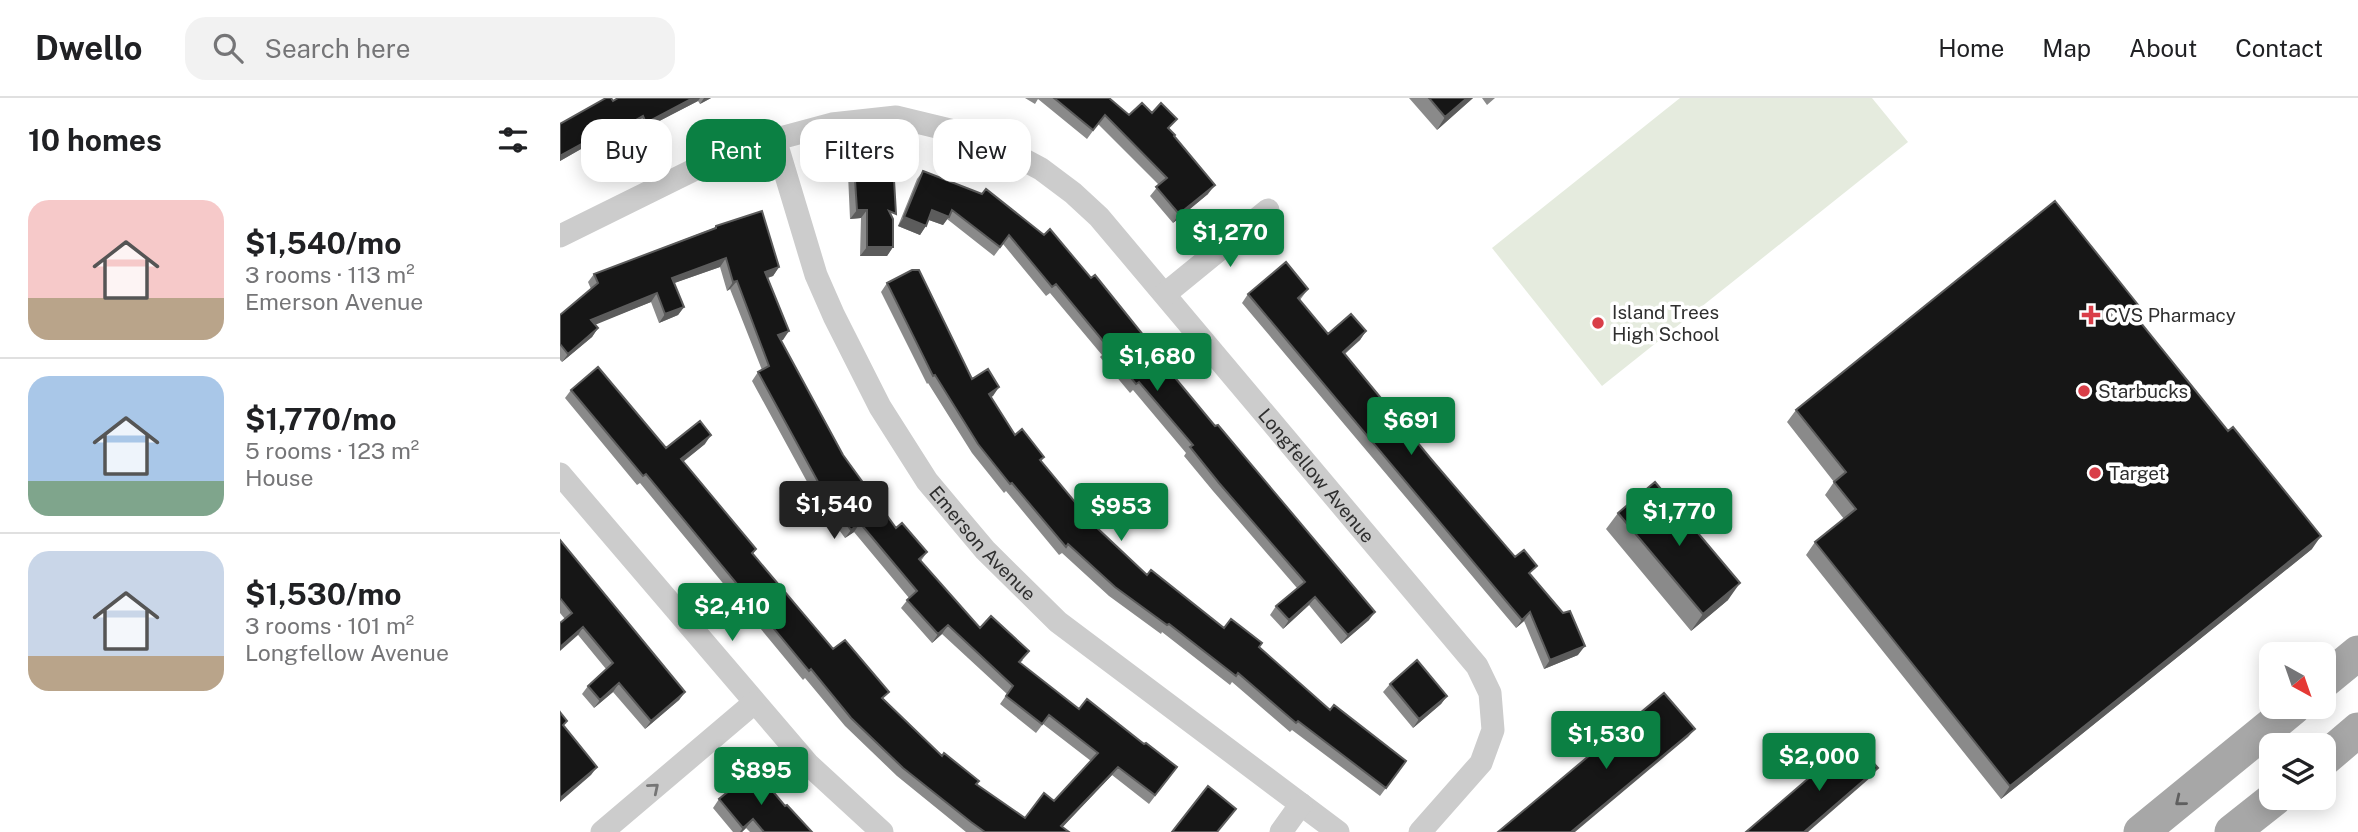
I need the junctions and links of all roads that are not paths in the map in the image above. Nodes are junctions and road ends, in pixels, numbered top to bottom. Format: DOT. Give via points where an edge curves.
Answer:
graph roads {
  1 [pos="897,107"];
  2 [pos="786,136"];
  3 [pos="686,174"];
  4 [pos="786,175"];
  5 [pos="1268,210"];
  6 [pos="560,236"];
  7 [pos="1165,295"];
  8 [pos="560,474"];
  9 [pos="2358,653"];
  10 [pos="2336,671"];
  11 [pos="754,703"];
  12 [pos="2279,719"];
  13 [pos="2358,730"];
  14 [pos="2336,749"];
  15 [pos="1301,804"];
  16 [pos="2259,810"];
  17 [pos="602,832"];
  18 [pos="882,832"];
  19 [pos="1281,832"];
  20 [pos="1338,832"];
  21 [pos="1420,832"];
  22 [pos="2141,832"];
  23 [pos="2232,832"];
  1 -- 2 [label="street"];
  1 -- 7 [label="street, Longfellow Avenue" via="1000,147 1041,169 1099,217"];
  3 -- 6 [label="street"];
  4 -- 15 [label="street, Emerson Avenue" via="834,316 880,407 927,481 985,550 1058,622"];
  5 -- 7 [label="street"];
  7 -- 21 [label="street, Longfellow Avenue" via="1465,650 1485,684 1493,730 1481,763"];
  8 -- 11 [label="street"];
  9 -- 10 [label="main road"];
  17 -- 11 [label="street, one-way"];
  11 -- 18 [label="street" via="808,764"];
  12 -- 22 [label="main road, one-way"];
  13 -- 14 [label="main road"];
  15 -- 19 [label="street"];
  15 -- 20 [label="street, Emerson Avenue"];
  16 -- 23 [label="main road"];
}
